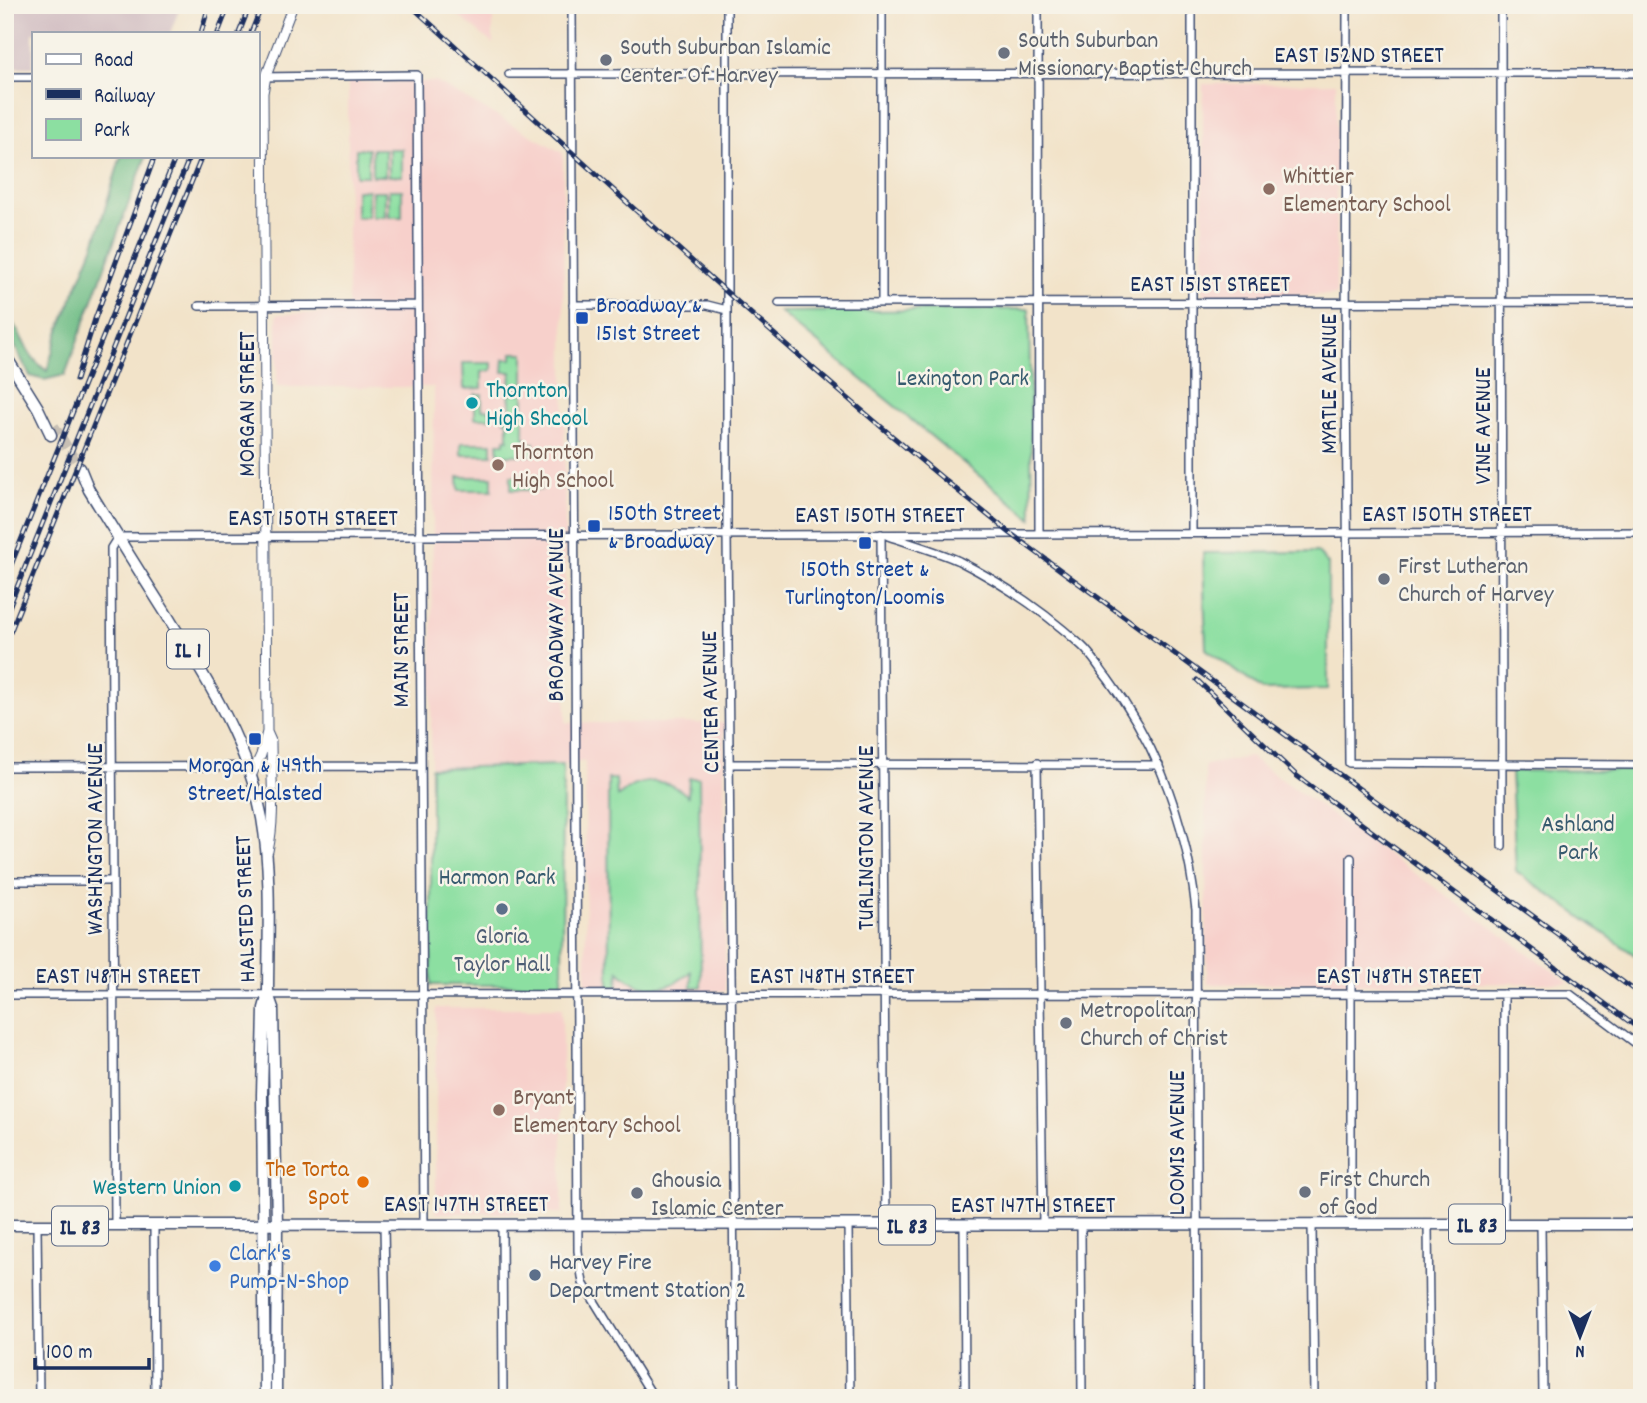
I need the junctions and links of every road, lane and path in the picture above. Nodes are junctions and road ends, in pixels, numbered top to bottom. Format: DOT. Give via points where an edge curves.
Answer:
graph roads {
  1 [pos="293,5"];
  2 [pos="572,5"];
  3 [pos="727,5"];
  4 [pos="882,5"];
  5 [pos="1038,5"];
  6 [pos="1192,5"];
  7 [pos="1347,5"];
  8 [pos="1501,5"];
  9 [pos="1642,73"];
  10 [pos="509,74"];
  11 [pos="882,74"];
  12 [pos="1038,74"];
  13 [pos="1192,74"];
  14 [pos="1347,74"];
  15 [pos="1502,74"];
  16 [pos="572,75"];
  17 [pos="727,75"];
  18 [pos="260,76"];
  19 [pos="5,77"];
  20 [pos="32,77"];
  21 [pos="1502,301"];
  22 [pos="1038,302"];
  23 [pos="1192,302"];
  24 [pos="1347,302"];
  25 [pos="1642,302"];
  26 [pos="779,303"];
  27 [pos="882,303"];
  28 [pos="573,304"];
  29 [pos="418,305"];
  30 [pos="199,306"];
  31 [pos="265,306"];
  32 [pos="727,310"];
  33 [pos="5,355"];
  34 [pos="52,431"];
  35 [pos="78,472"];
  36 [pos="1642,531"];
  37 [pos="1347,532"];
  38 [pos="1502,532"];
  39 [pos="1039,533"];
  40 [pos="1192,533"];
  41 [pos="727,534"];
  42 [pos="881,534"];
  43 [pos="419,536"];
  44 [pos="574,536"];
  45 [pos="118,537"];
  46 [pos="266,537"];
  47 [pos="267,732"];
  48 [pos="729,764"];
  49 [pos="1037,764"];
  50 [pos="1502,764"];
  51 [pos="884,765"];
  52 [pos="1159,765"];
  53 [pos="1642,765"];
  54 [pos="271,766"];
  55 [pos="420,766"];
  56 [pos="5,767"];
  57 [pos="112,768"];
  58 [pos="252,770"];
  59 [pos="1502,846"];
  60 [pos="267,858"];
  61 [pos="1351,858"];
  62 [pos="5,881"];
  63 [pos="114,881"];
  64 [pos="268,994"];
  65 [pos="731,994"];
  66 [pos="886,994"];
  67 [pos="1504,994"];
  68 [pos="5,995"];
  69 [pos="114,995"];
  70 [pos="421,995"];
  71 [pos="576,995"];
  72 [pos="1040,995"];
  73 [pos="1351,995"];
  74 [pos="1195,996"];
  75 [pos="1642,1048"];
  76 [pos="502,1224"];
  77 [pos="578,1224"];
  78 [pos="1196,1224"];
  79 [pos="1428,1224"];
  80 [pos="1504,1224"];
  81 [pos="1541,1224"];
  82 [pos="1642,1224"];
  83 [pos="263,1225"];
  84 [pos="277,1225"];
  85 [pos="384,1225"];
  86 [pos="424,1225"];
  87 [pos="733,1225"];
  88 [pos="848,1225"];
  89 [pos="886,1225"];
  90 [pos="964,1225"];
  91 [pos="1043,1225"];
  92 [pos="1081,1225"];
  93 [pos="1312,1225"];
  94 [pos="1351,1225"];
  95 [pos="5,1226"];
  96 [pos="37,1226"];
  97 [pos="115,1226"];
  98 [pos="154,1226"];
  99 [pos="39,1398"];
  100 [pos="155,1398"];
  101 [pos="265,1398"];
  102 [pos="276,1398"];
  103 [pos="387,1398"];
  104 [pos="503,1398"];
  105 [pos="654,1398"];
  106 [pos="735,1398"];
  107 [pos="850,1398"];
  108 [pos="965,1398"];
  109 [pos="1082,1398"];
  110 [pos="1198,1398"];
  111 [pos="1314,1398"];
  112 [pos="1430,1398"];
  113 [pos="1543,1398"];
  1 -- 18 [label="street, MORGAN STREET"];
  2 -- 16 [label="street, BROADWAY AVENUE"];
  3 -- 17 [label="street, CENTER AVENUE"];
  4 -- 11 [label="street"];
  5 -- 12 [label="street"];
  6 -- 13 [label="street"];
  7 -- 14 [label="street, MYRTLE AVENUE"];
  8 -- 15 [label="street, VINE AVENUE"];
  9 -- 15 [label="street, EAST 152ND STREET"];
  10 -- 16 [label="street, EAST 152ND STREET"];
  11 -- 12 [label="street, EAST 152ND STREET"];
  11 -- 17 [label="street, EAST 152ND STREET"];
  11 -- 27 [label="street"];
  12 -- 13 [label="street, EAST 152ND STREET"];
  12 -- 22 [label="street"];
  13 -- 14 [label="street, EAST 152ND STREET"];
  13 -- 23 [label="street"];
  14 -- 15 [label="street, EAST 152ND STREET"];
  14 -- 24 [label="street, MYRTLE AVENUE"];
  15 -- 21 [label="street, VINE AVENUE"];
  16 -- 17 [label="street, EAST 152ND STREET"];
  16 -- 28 [label="street, BROADWAY AVENUE"];
  17 -- 32 [label="street, CENTER AVENUE"];
  18 -- 29 [label="street, MAIN STREET" via="417,75"];
  18 -- 31 [label="street, MORGAN STREET"];
  19 -- 20 [label="street"];
  21 -- 24 [label="street, EAST 151ST STREET"];
  21 -- 25 [label="street, EAST 151ST STREET"];
  21 -- 38 [label="street, VINE AVENUE"];
  22 -- 23 [label="street, EAST 151ST STREET"];
  22 -- 27 [label="street, EAST 151ST STREET"];
  22 -- 39 [label="street"];
  23 -- 24 [label="street, EAST 151ST STREET"];
  23 -- 40 [label="street"];
  24 -- 37 [label="street, MYRTLE AVENUE"];
  26 -- 27 [label="street, EAST 151ST STREET"];
  28 -- 32 [label="street" via="707,305"];
  28 -- 44 [label="street, BROADWAY AVENUE"];
  29 -- 31 [label="street"];
  29 -- 43 [label="street, MAIN STREET"];
  30 -- 31 [label="street"];
  31 -- 46 [label="street, MORGAN STREET"];
  32 -- 41 [label="street, CENTER AVENUE"];
  33 -- 34 [label="main road"];
  35 -- 45 [label="main road, HALSTED STREET / IL 1"];
  36 -- 38 [label="street, EAST 150TH STREET"];
  37 -- 38 [label="street, EAST 150TH STREET"];
  37 -- 40 [label="street, EAST 150TH STREET"];
  37 -- 50 [label="street, MYRTLE AVENUE" via="1349,763"];
  38 -- 50 [label="street, VINE AVENUE"];
  39 -- 40 [label="street, EAST 150TH STREET"];
  39 -- 42 [label="street, EAST 150TH STREET"];
  41 -- 42 [label="street, EAST 150TH STREET"];
  41 -- 44 [label="street, EAST 150TH STREET"];
  41 -- 48 [label="street, CENTER AVENUE"];
  42 -- 51 [label="street, TURLINGTON AVENUE"];
  42 -- 52 [label="street, LOOMIS AVENUE" via="957,561 1008,590 1083,647 1132,711"];
  43 -- 44 [label="street, EAST 150TH STREET"];
  43 -- 46 [label="street, EAST 150TH STREET"];
  43 -- 55 [label="street, MAIN STREET"];
  44 -- 71 [label="street, BROADWAY AVENUE"];
  45 -- 46 [label="street, EAST 150TH STREET"];
  45 -- 57 [label="street, WASHINGTON AVENUE" via="111,548"];
  45 -- 58 [label="main road, HALSTED STREET / IL 1" via="218,699"];
  46 -- 47 [label="street, MORGAN STREET"];
  47 -- 54 [label="street, MORGAN STREET"];
  47 -- 58 [label="street, MORGAN STREET"];
  48 -- 51 [label="street"];
  48 -- 65 [label="street, CENTER AVENUE"];
  49 -- 51 [label="street"];
  49 -- 52 [label="street"];
  49 -- 72 [label="street"];
  50 -- 53 [label="street"];
  50 -- 59 [label="street, VINE AVENUE"];
  51 -- 66 [label="street, TURLINGTON AVENUE"];
  52 -- 74 [label="street, LOOMIS AVENUE" via="1191,865 1196,910"];
  54 -- 55 [label="street"];
  54 -- 58 [label="street"];
  54 -- 60 [label="street, MORGAN STREET" via="273,829"];
  55 -- 70 [label="street, MAIN STREET"];
  56 -- 57 [label="street"];
  57 -- 58 [label="street"];
  57 -- 63 [label="street, WASHINGTON AVENUE"];
  58 -- 60 [label="main road, HALSTED STREET / IL 1"];
  60 -- 64 [label="main road, HALSTED STREET / IL 1"];
  61 -- 73 [label="street"];
  62 -- 63 [label="street"];
  63 -- 69 [label="street, WASHINGTON AVENUE"];
  64 -- 69 [label="street, EAST 148TH STREET"];
  64 -- 70 [label="street, EAST 148TH STREET"];
  64 -- 83 [label="main road, HALSTED STREET / IL 1" via="264,1008"];
  64 -- 84 [label="main road, HALSTED STREET / IL 1" via="274,1025"];
  65 -- 66 [label="street, EAST 148TH STREET"];
  65 -- 71 [label="street, EAST 148TH STREET"];
  65 -- 87 [label="street, CENTER AVENUE"];
  66 -- 72 [label="street, EAST 148TH STREET"];
  66 -- 89 [label="street, TURLINGTON AVENUE"];
  67 -- 73 [label="street, EAST 148TH STREET"];
  67 -- 75 [label="street, EAST 148TH STREET" via="1570,994"];
  67 -- 80 [label="street"];
  68 -- 69 [label="street, EAST 148TH STREET"];
  69 -- 97 [label="street, WASHINGTON AVENUE"];
  70 -- 71 [label="street, EAST 148TH STREET"];
  70 -- 86 [label="street, MAIN STREET"];
  71 -- 77 [label="street, BROADWAY AVENUE"];
  72 -- 74 [label="street, EAST 148TH STREET"];
  72 -- 91 [label="street"];
  73 -- 74 [label="street, EAST 148TH STREET"];
  73 -- 94 [label="street"];
  74 -- 78 [label="street, LOOMIS AVENUE"];
  76 -- 77 [label="main road, EAST 147TH STREET / IL 83"];
  76 -- 86 [label="main road, EAST 147TH STREET / IL 83"];
  76 -- 104 [label="street"];
  77 -- 87 [label="main road, EAST 147TH STREET / IL 83"];
  77 -- 105 [label="street, BROADWAY AVENUE" via="583,1283"];
  78 -- 92 [label="main road, EAST 147TH STREET / IL 83"];
  78 -- 93 [label="main road, EAST 147TH STREET / IL 83"];
  78 -- 110 [label="street, LOOMIS AVENUE"];
  79 -- 80 [label="main road, EAST 147TH STREET / IL 83"];
  79 -- 94 [label="main road, EAST 147TH STREET / IL 83"];
  79 -- 112 [label="street"];
  80 -- 81 [label="main road, EAST 147TH STREET / IL 83"];
  81 -- 82 [label="main road, EAST 147TH STREET / IL 83"];
  81 -- 113 [label="street"];
  83 -- 84 [label="main road, EAST 147TH STREET / IL 83"];
  83 -- 98 [label="main road, EAST 147TH STREET / IL 83"];
  83 -- 101 [label="main road, HALSTED STREET / IL 1"];
  84 -- 85 [label="main road, EAST 147TH STREET / IL 83"];
  84 -- 102 [label="main road, HALSTED STREET / IL 1"];
  85 -- 86 [label="main road, EAST 147TH STREET / IL 83"];
  85 -- 103 [label="street"];
  87 -- 88 [label="main road, EAST 147TH STREET / IL 83"];
  87 -- 106 [label="street, CENTER AVENUE"];
  88 -- 89 [label="main road, EAST 147TH STREET / IL 83"];
  88 -- 107 [label="street"];
  89 -- 90 [label="main road, EAST 147TH STREET / IL 83"];
  90 -- 91 [label="main road, EAST 147TH STREET / IL 83"];
  90 -- 108 [label="street"];
  91 -- 92 [label="main road, EAST 147TH STREET / IL 83"];
  92 -- 109 [label="street"];
  93 -- 94 [label="main road, EAST 147TH STREET / IL 83"];
  93 -- 111 [label="street"];
  95 -- 96 [label="main road, EAST 147TH STREET / IL 83"];
  96 -- 97 [label="main road, EAST 147TH STREET / IL 83"];
  96 -- 99 [label="street"];
  97 -- 98 [label="main road, EAST 147TH STREET / IL 83"];
  98 -- 100 [label="street"];
}
